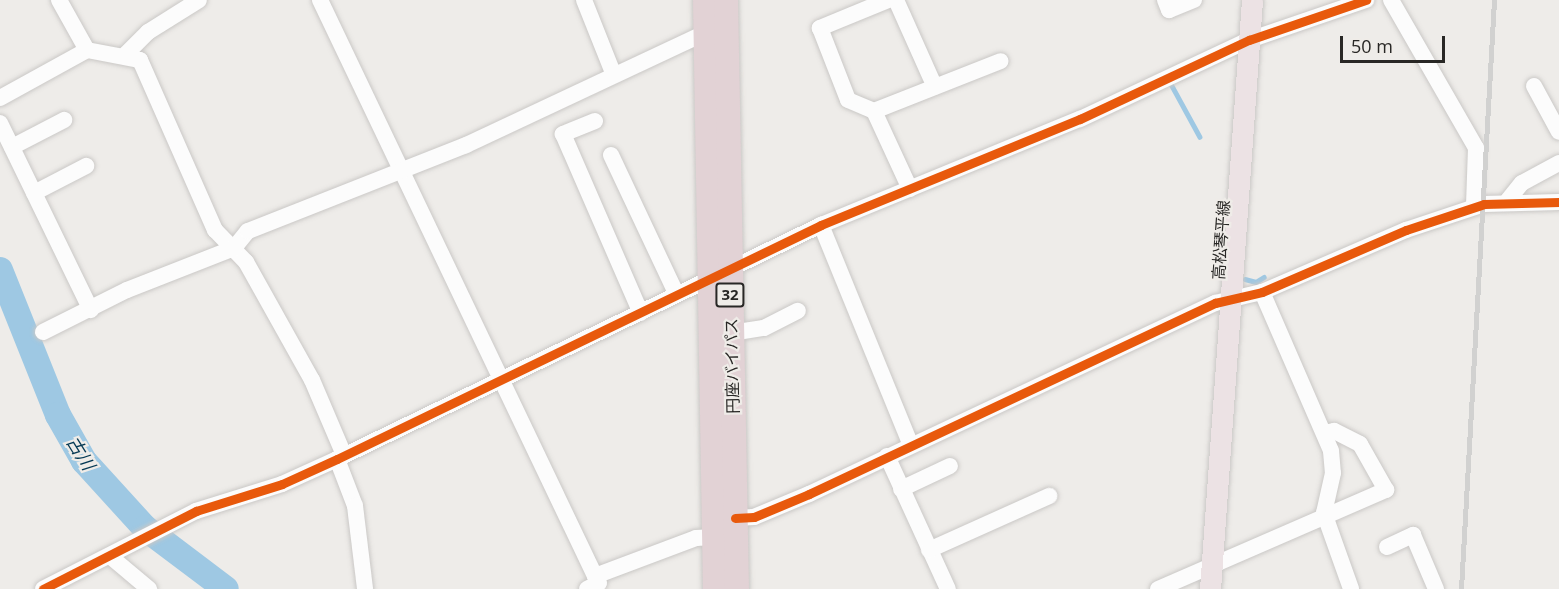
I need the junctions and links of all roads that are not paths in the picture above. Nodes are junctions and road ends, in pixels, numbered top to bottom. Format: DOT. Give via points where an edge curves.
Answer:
graph roads {
  1 [pos="59,0"];
  2 [pos="199,0"];
  3 [pos="320,0"];
  4 [pos="584,0"];
  5 [pos="705,0"];
  6 [pos="726,0"];
  7 [pos="888,0"];
  8 [pos="896,0"];
  9 [pos="1165,0"];
  10 [pos="1194,0"];
  11 [pos="1252,0"];
  12 [pos="1366,0"];
  13 [pos="1391,0"];
  14 [pos="705,33"];
  15 [pos="1250,40"];
  16 [pos="87,50"];
  17 [pos="125,54"];
  18 [pos="1001,61"];
  19 [pos="613,73"];
  20 [pos="1534,86"];
  21 [pos="935,87"];
  22 [pos="0,98"];
  23 [pos="874,111"];
  24 [pos="64,120"];
  25 [pos="595,121"];
  26 [pos="0,123"];
  27 [pos="1559,132"];
  28 [pos="12,147"];
  29 [pos="611,155"];
  30 [pos="1559,163"];
  31 [pos="86,166"];
  32 [pos="401,168"];
  33 [pos="910,189"];
  34 [pos="34,193"];
  35 [pos="1508,200"];
  36 [pos="1559,202"];
  37 [pos="1474,206"];
  38 [pos="821,225"];
  39 [pos="234,248"];
  40 [pos="719,272"];
  41 [pos="1262,292"];
  42 [pos="676,293"];
  43 [pos="1232,297"];
  44 [pos="91,310"];
  45 [pos="798,311"];
  46 [pos="641,313"];
  47 [pos="43,332"];
  48 [pos="731,333"];
  49 [pos="499,380"];
  50 [pos="1324,433"];
  51 [pos="911,445"];
  52 [pos="887,456"];
  53 [pos="340,457"];
  54 [pos="950,466"];
  55 [pos="902,489"];
  56 [pos="1049,496"];
  57 [pos="1324,513"];
  58 [pos="735,518"];
  59 [pos="714,537"];
  60 [pos="1387,547"];
  61 [pos="929,550"];
  62 [pos="111,557"];
  63 [pos="1212,566"];
  64 [pos="73,583"];
  65 [pos="596,584"];
  66 [pos="43,589"];
  67 [pos="149,589"];
  68 [pos="365,589"];
  69 [pos="715,589"];
  70 [pos="737,589"];
  71 [pos="948,589"];
  72 [pos="1158,589"];
  73 [pos="1210,589"];
  74 [pos="1351,589"];
  75 [pos="1436,589"];
  1 -- 16 [label="street"];
  2 -- 17 [label="street" via="148,32"];
  3 -- 32 [label="street"];
  4 -- 19 [label="street"];
  5 -- 14 [label="highway, 円座バイパス / 32"];
  6 -- 40 [label="highway, 円座バイパス / 32"];
  7 -- 23 [label="street" via="820,28 848,100"];
  8 -- 21 [label="street"];
  9 -- 10 [label="street" via="1169,10"];
  11 -- 15 [label="main road, 高松琴平線"];
  12 -- 15 [label="street"];
  13 -- 37 [label="street" via="1476,148"];
  14 -- 19 [label="street"];
  14 -- 40 [label="highway, 円座バイパス / 32"];
  15 -- 33 [label="street" via="1080,119"];
  15 -- 43 [label="main road, 高松琴平線"];
  16 -- 17 [label="street"];
  16 -- 22 [label="street"];
  17 -- 39 [label="street" via="140,60 145,67 215,230"];
  18 -- 21 [label="street"];
  19 -- 32 [label="street" via="609,82 466,145"];
  20 -- 27 [label="street"];
  21 -- 23 [label="street"];
  23 -- 33 [label="street"];
  24 -- 28 [label="street"];
  25 -- 46 [label="street" via="563,134"];
  26 -- 28 [label="street"];
  28 -- 34 [label="street"];
  29 -- 42 [label="street"];
  30 -- 35 [label="street" via="1522,183"];
  31 -- 34 [label="street"];
  32 -- 39 [label="street" via="248,231"];
  32 -- 49 [label="street"];
  33 -- 38 [label="street"];
  34 -- 44 [label="street"];
  35 -- 36 [label="street"];
  35 -- 37 [label="street"];
  37 -- 41 [label="street" via="1282,279"];
  38 -- 40 [label="street"];
  38 -- 51 [label="street"];
  39 -- 44 [label="street" via="127,290"];
  39 -- 53 [label="street" via="312,380"];
  40 -- 42 [label="street"];
  40 -- 48 [label="highway, 円座バイパス / 32"];
  40 -- 59 [label="highway, 円座バイパス / 32"];
  41 -- 43 [label="street"];
  41 -- 50 [label="street"];
  42 -- 46 [label="street"];
  43 -- 51 [label="street"];
  43 -- 63 [label="main road, 高松琴平線"];
  44 -- 47 [label="street"];
  45 -- 48 [label="street" via="765,328"];
  46 -- 49 [label="street"];
  48 -- 58 [label="highway, 円座バイパス / 32"];
  49 -- 53 [label="street"];
  49 -- 65 [label="street"];
  50 -- 57 [label="street" via="1333,473"];
  50 -- 57 [label="street" via="1334,431 1360,444 1386,490"];
  51 -- 52 [label="street"];
  52 -- 55 [label="street"];
  52 -- 58 [label="street" via="754,517"];
  53 -- 62 [label="street" via="282,484 227,498"];
  53 -- 68 [label="street" via="355,506"];
  54 -- 55 [label="street"];
  55 -- 61 [label="street"];
  56 -- 61 [label="street"];
  57 -- 63 [label="street"];
  57 -- 74 [label="street"];
  58 -- 59 [label="highway"];
  58 -- 70 [label="highway, 円座バイパス / 32"];
  59 -- 65 [label="street" via="696,538"];
  59 -- 69 [label="highway, 円座バイパス / 32"];
  60 -- 75 [label="street" via="1413,535"];
  61 -- 71 [label="street"];
  62 -- 64 [label="street"];
  62 -- 67 [label="street"];
  63 -- 72 [label="street"];
  63 -- 73 [label="main road, 高松琴平線"];
  64 -- 66 [label="street"];
}
